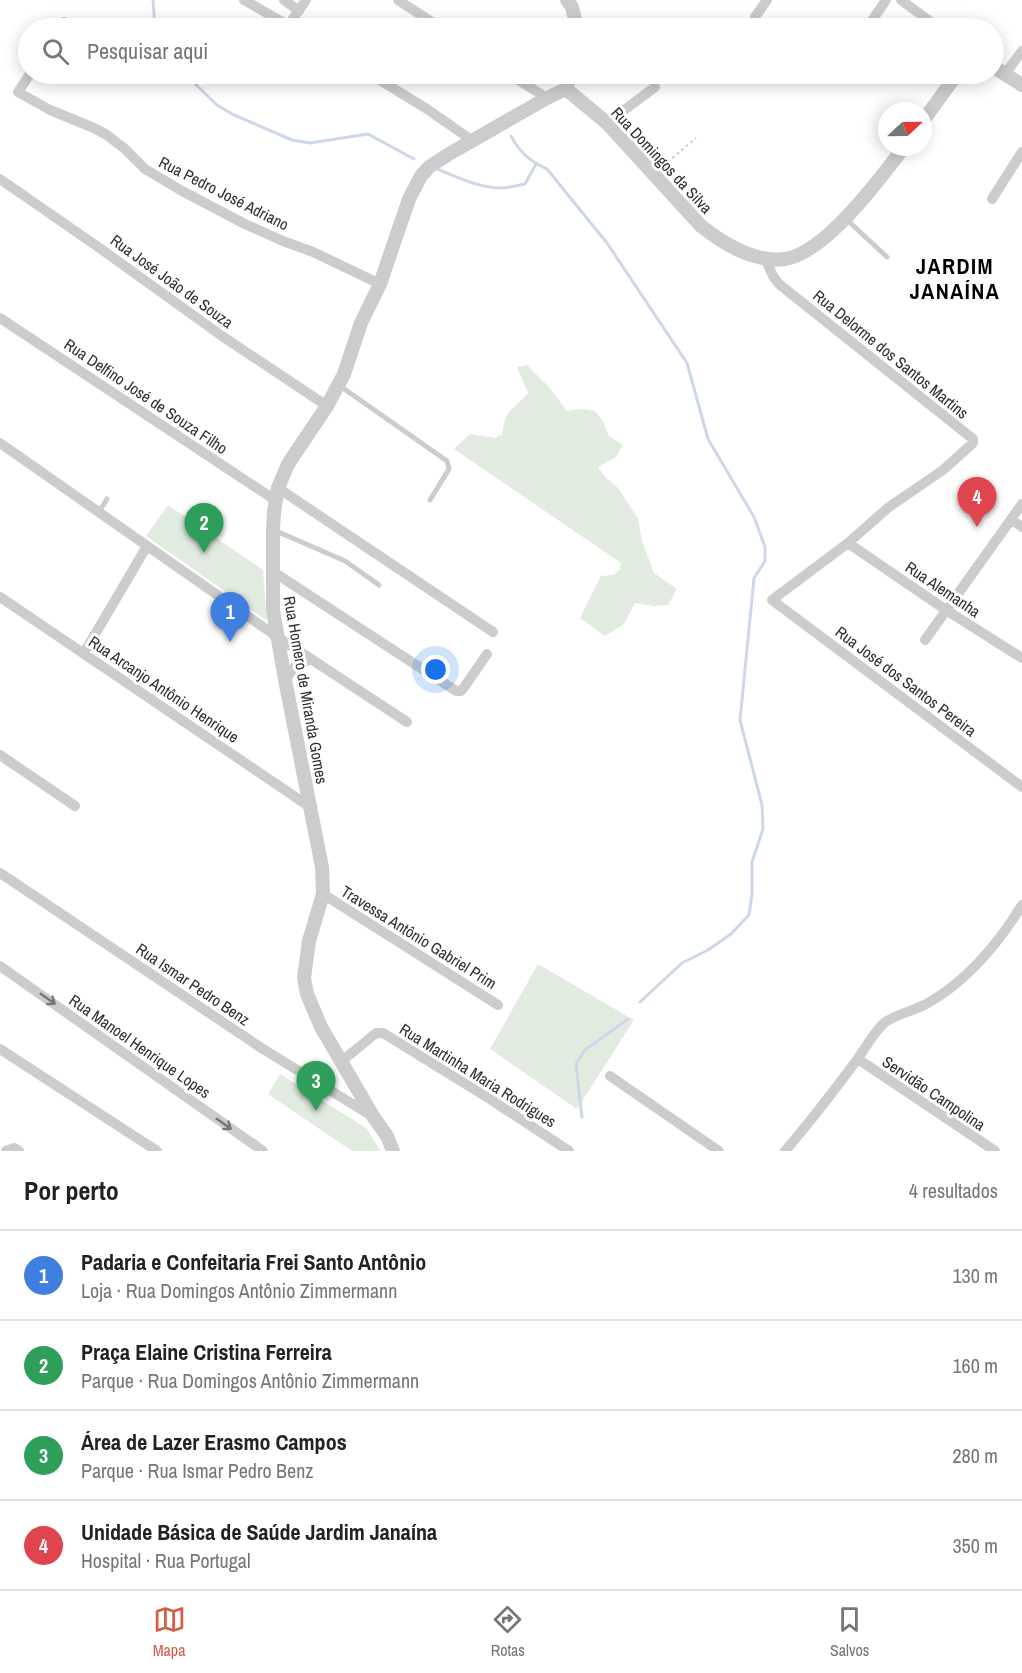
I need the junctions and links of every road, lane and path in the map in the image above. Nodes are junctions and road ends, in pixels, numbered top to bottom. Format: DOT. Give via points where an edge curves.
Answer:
graph roads {
  1 [pos="244,0"];
  2 [pos="284,0"];
  3 [pos="306,0"];
  4 [pos="398,0"];
  5 [pos="567,0"];
  6 [pos="767,0"];
  7 [pos="886,0"];
  8 [pos="901,0"];
  9 [pos="298,11"];
  10 [pos="755,17"];
  11 [pos="275,18"];
  12 [pos="294,18"];
  13 [pos="426,18"];
  14 [pos="575,18"];
  15 [pos="874,18"];
  16 [pos="925,18"];
  17 [pos="1022,51"];
  18 [pos="1004,67"];
  19 [pos="1004,74"];
  20 [pos="23,84"];
  21 [pos="386,84"];
  22 [pos="525,84"];
  23 [pos="568,84"];
  24 [pos="950,84"];
  25 [pos="1022,85"];
  26 [pos="655,87"];
  27 [pos="567,89"];
  28 [pos="547,98"];
  29 [pos="932,109"];
  30 [pos="607,123"];
  31 [pos="696,138"];
  32 [pos="473,141"];
  33 [pos="1022,152"];
  34 [pos="897,156"];
  35 [pos="654,174"];
  36 [pos="0,179"];
  37 [pos="992,199"];
  38 [pos="845,218"];
  39 [pos="887,257"];
  40 [pos="765,258"];
  41 [pos="380,284"];
  42 [pos="0,318"];
  43 [pos="339,385"];
  44 [pos="327,406"];
  45 [pos="0,443"];
  46 [pos="277,494"];
  47 [pos="107,500"];
  48 [pos="430,500"];
  49 [pos="1022,504"];
  50 [pos="99,512"];
  51 [pos="1011,519"];
  52 [pos="1022,527"];
  53 [pos="273,530"];
  54 [pos="848,543"];
  55 [pos="147,546"];
  56 [pos="272,570"];
  57 [pos="379,585"];
  58 [pos="0,597"];
  59 [pos="772,600"];
  60 [pos="946,610"];
  61 [pos="493,632"];
  62 [pos="276,636"];
  63 [pos="925,640"];
  64 [pos="84,653"];
  65 [pos="487,654"];
  66 [pos="1022,658"];
  67 [pos="312,659"];
  68 [pos="285,680"];
  69 [pos="407,722"];
  70 [pos="0,755"];
  71 [pos="1022,787"];
  72 [pos="75,806"];
  73 [pos="310,807"];
  74 [pos="0,873"];
  75 [pos="323,894"];
  76 [pos="1022,905"];
  77 [pos="0,966"];
  78 [pos="498,1005"];
  79 [pos="0,1049"];
  80 [pos="858,1059"];
  81 [pos="342,1061"];
  82 [pos="610,1076"];
  83 [pos="373,1116"];
  84 [pos="7,1151"];
  85 [pos="19,1151"];
  86 [pos="157,1151"];
  87 [pos="263,1151"];
  88 [pos="393,1151"];
  89 [pos="569,1151"];
  90 [pos="719,1151"];
  91 [pos="785,1151"];
  92 [pos="995,1151"];
  1 -- 11 [label="street"];
  2 -- 9 [label="street"];
  3 -- 9 [label="street"];
  4 -- 13 [label="street"];
  5 -- 14 [label="street"];
  6 -- 10 [label="street"];
  7 -- 15 [label="street"];
  8 -- 16 [label="street"];
  9 -- 12 [label="street"];
  17 -- 18 [label="street"];
  19 -- 25 [label="street"];
  20 -- 41 [label="street, Rua Pedro José Adriano" via="18,92 107,135 163,181 245,224"];
  21 -- 32 [label="street"];
  22 -- 28 [label="street"];
  23 -- 27 [label="street"];
  24 -- 29 [label="street"];
  26 -- 30 [label="street"];
  27 -- 28 [label="street, Rua Homero de Miranda Gomes"];
  27 -- 30 [label="street, Rua Domingos da Silva"];
  28 -- 32 [label="street, Rua Homero de Miranda Gomes"];
  30 -- 35 [label="street, Rua Domingos da Silva"];
  31 -- 35 [label="path"];
  32 -- 41 [label="street, Rua Homero de Miranda Gomes" via="421,176 409,199"];
  33 -- 37 [label="street"];
  34 -- 38 [label="street, Rua Domingos da Silva"];
  35 -- 40 [label="street, Rua Domingos da Silva" via="712,235 736,249"];
  36 -- 44 [label="street, Rua José João de Souza"];
  38 -- 39 [label="lane"];
  38 -- 40 [label="street, Rua Domingos da Silva" via="795,256"];
  40 -- 54 [label="street, Rua Delorme dos Santos Martins" via="779,284 972,439 970,447 943,470 889,507"];
  41 -- 43 [label="street, Rua Homero de Miranda Gomes"];
  42 -- 46 [label="street, Rua Delfino José de Souza Filho"];
  43 -- 44 [label="street, Rua Homero de Miranda Gomes"];
  43 -- 48 [label="lane" via="447,461 449,469"];
  44 -- 46 [label="street, Rua Homero de Miranda Gomes" via="296,451"];
  45 -- 50 [label="street"];
  46 -- 53 [label="street, Rua Homero de Miranda Gomes"];
  46 -- 61 [label="street, Rua Delfino José de Souza Filho"];
  47 -- 50 [label="lane"];
  49 -- 51 [label="street"];
  50 -- 55 [label="street"];
  51 -- 52 [label="street"];
  51 -- 60 [label="street"];
  53 -- 56 [label="street, Rua Homero de Miranda Gomes"];
  53 -- 57 [label="lane" via="345,561"];
  54 -- 59 [label="street, Rua Delorme dos Santos Martins"];
  54 -- 60 [label="street, Rua Alemanha"];
  55 -- 62 [label="street"];
  55 -- 64 [label="street"];
  56 -- 62 [label="street, Rua Homero de Miranda Gomes"];
  56 -- 65 [label="street" via="456,691 461,691"];
  58 -- 64 [label="street, Rua Arcanjo Antônio Henrique"];
  59 -- 71 [label="street, Rua José dos Santos Pereira"];
  60 -- 63 [label="street"];
  60 -- 66 [label="street, Rua Alemanha"];
  62 -- 67 [label="street"];
  62 -- 68 [label="street, Rua Homero de Miranda Gomes"];
  64 -- 73 [label="street, Rua Arcanjo Antônio Henrique"];
  67 -- 68 [label="street" via="297,665"];
  67 -- 69 [label="street"];
  68 -- 73 [label="street, Rua Homero de Miranda Gomes"];
  70 -- 72 [label="street"];
  73 -- 75 [label="street, Rua Homero de Miranda Gomes" via="322,867"];
  74 -- 83 [label="street, Rua Ismar Pedro Benz"];
  75 -- 78 [label="street, Travessa Antônio Gabriel Prim"];
  75 -- 81 [label="street, Rua Homero de Miranda Gomes" via="309,941 304,978 321,1027"];
  76 -- 80 [label="street" via="988,955 939,997 883,1023"];
  77 -- 87 [label="street, Rua Manoel Henrique Lopes, one-way"];
  79 -- 86 [label="street"];
  80 -- 91 [label="street"];
  80 -- 92 [label="street, Servidão Campolina"];
  81 -- 83 [label="street, Rua Homero de Miranda Gomes"];
  81 -- 89 [label="street, Rua Martinha Maria Rodrigues" via="376,1033 383,1033"];
  82 -- 90 [label="street"];
  83 -- 88 [label="street, Rua Homero de Miranda Gomes"];
  84 -- 85 [label="street"];
}
